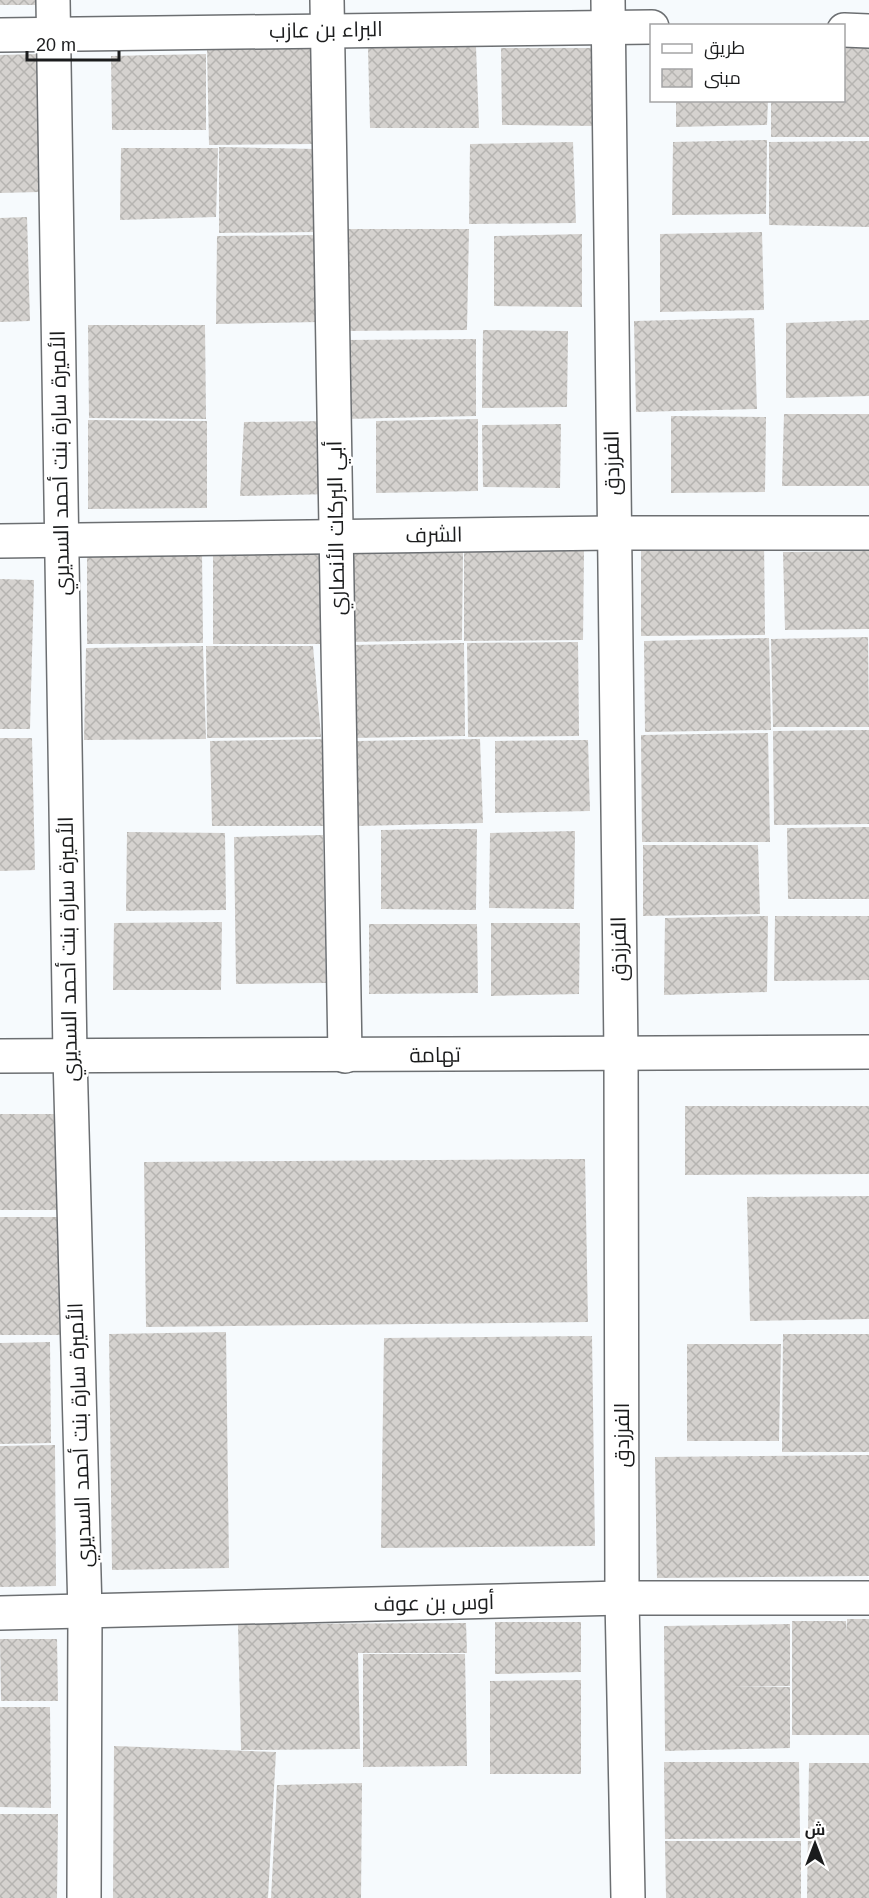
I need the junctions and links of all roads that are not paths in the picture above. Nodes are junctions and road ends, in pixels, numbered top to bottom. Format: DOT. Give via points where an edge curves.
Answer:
graph roads {
  1 [pos="53,0"];
  2 [pos="608,13"];
  3 [pos="327,15"];
  4 [pos="650,27"];
  5 [pos="845,30"];
  6 [pos="869,31"];
  7 [pos="53,34"];
  8 [pos="0,35"];
  9 [pos="613,533"];
  10 [pos="869,533"];
  11 [pos="336,536"];
  12 [pos="0,541"];
  13 [pos="62,541"];
  14 [pos="869,1052"];
  15 [pos="621,1053"];
  16 [pos="0,1056"];
  17 [pos="70,1056"];
  18 [pos="345,1056"];
  19 [pos="622,1598"];
  20 [pos="869,1598"];
  21 [pos="85,1612"];
  22 [pos="0,1613"];
  23 [pos="84,1898"];
  24 [pos="628,1898"];
  1 -- 7 [label="street, الأميرة سارة بنت أحمد السديري"];
  2 -- 3 [label="street, البراء بن عازب"];
  2 -- 4 [label="street, البراء بن عازب"];
  2 -- 9 [label="street, الفرزدق"];
  3 -- 7 [label="street, البراء بن عازب"];
  3 -- 11 [label="street, أبي البركات الأنصاري"];
  5 -- 6 [label="street"];
  7 -- 8 [label="street, البراء بن عازب"];
  7 -- 13 [label="street, الأميرة سارة بنت أحمد السديري"];
  9 -- 10 [label="street, الشرف"];
  9 -- 11 [label="street, الشرف"];
  9 -- 15 [label="street, الفرزدق"];
  11 -- 13 [label="street, الشرف"];
  11 -- 18 [label="street, أبي البركات الأنصاري"];
  12 -- 13 [label="street, الشرف"];
  13 -- 17 [label="street, الأميرة سارة بنت أحمد السديري"];
  14 -- 15 [label="street, تهامة"];
  15 -- 18 [label="street, تهامة"];
  15 -- 19 [label="street, الفرزدق"];
  16 -- 17 [label="street, تهامة"];
  17 -- 18 [label="street, تهامة"];
  17 -- 21 [label="street, الأميرة سارة بنت أحمد السديري"];
  19 -- 20 [label="street, أوس بن عوف"];
  19 -- 21 [label="street, أوس بن عوف"];
  19 -- 24 [label="street, الفرزدق"];
  21 -- 22 [label="street, أوس بن عوف"];
  21 -- 23 [label="street, الأميرة سارة بنت أحمد السديري"];
}
